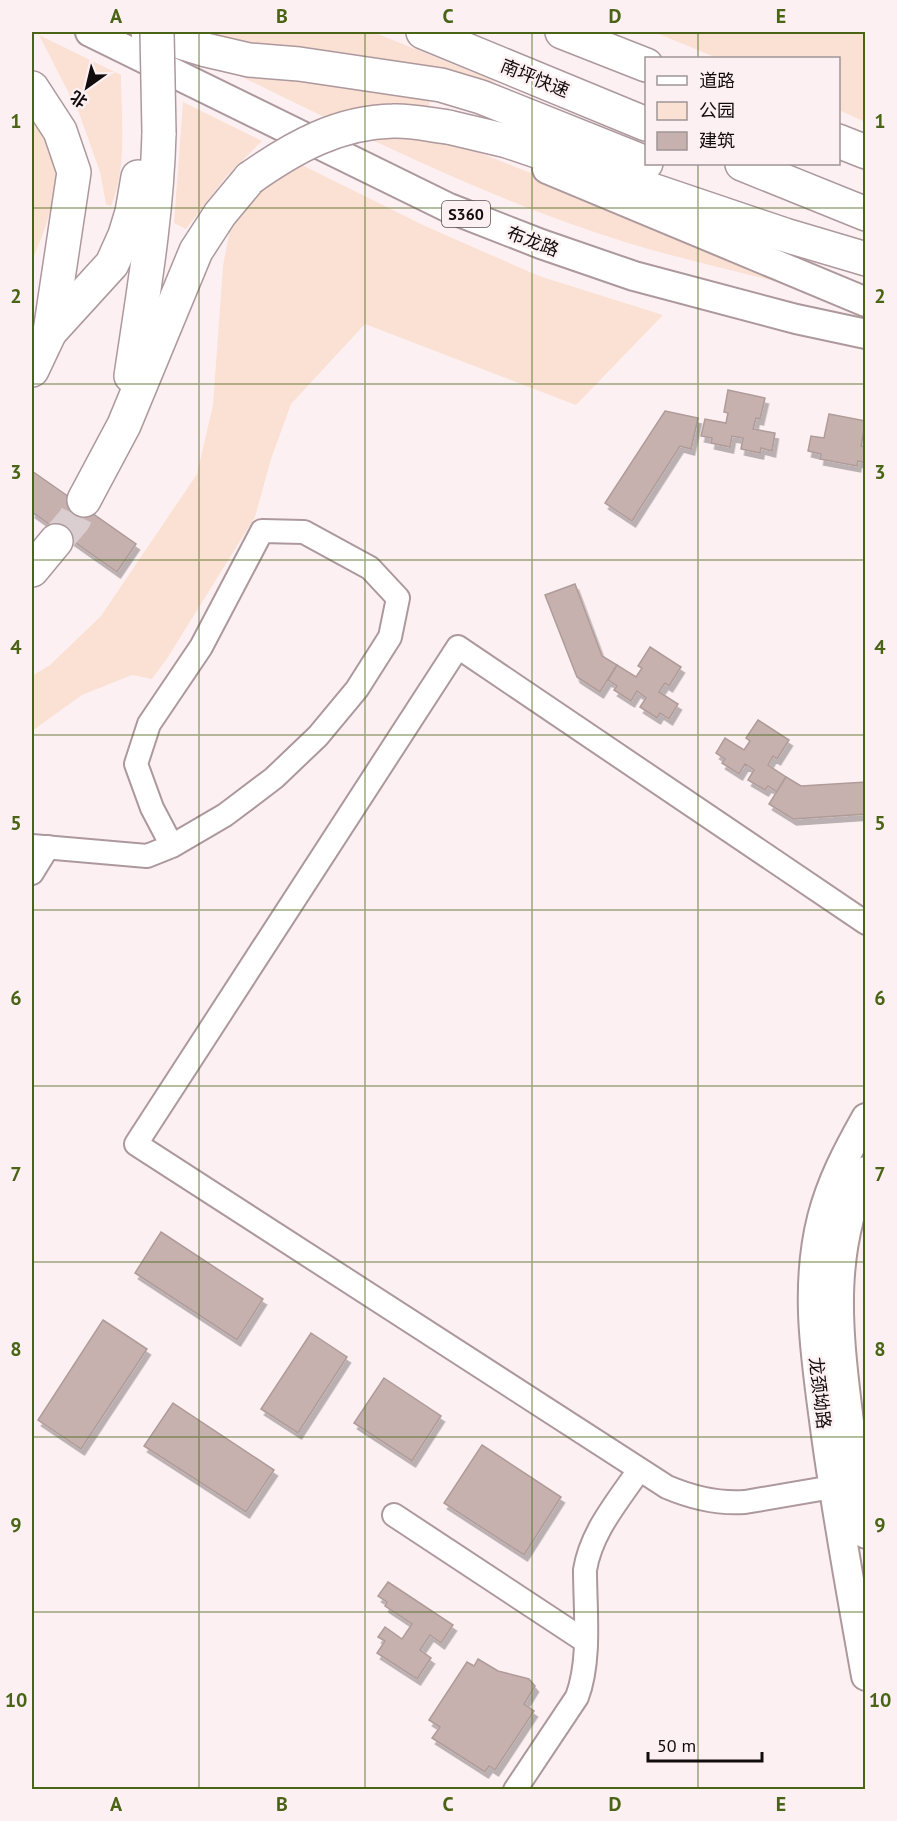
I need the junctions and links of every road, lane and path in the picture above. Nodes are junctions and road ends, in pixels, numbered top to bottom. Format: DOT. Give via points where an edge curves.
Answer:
graph roads {
  1 [pos="90,32"];
  2 [pos="137,32"];
  3 [pos="148,32"];
  4 [pos="157,32"];
  5 [pos="423,32"];
  6 [pos="562,32"];
  7 [pos="645,65"];
  8 [pos="32,88"];
  9 [pos="645,124"];
  10 [pos="448,127"];
  11 [pos="149,129"];
  12 [pos="840,142"];
  13 [pos="866,152"];
  14 [pos="645,162"];
  15 [pos="652,165"];
  16 [pos="744,165"];
  17 [pos="866,214"];
  18 [pos="866,251"];
  19 [pos="866,259"];
  20 [pos="866,302"];
  21 [pos="50,332"];
  22 [pos="866,334"];
  23 [pos="32,370"];
  24 [pos="124,425"];
  25 [pos="84,500"];
  26 [pos="56,541"];
  27 [pos="32,570"];
  28 [pos="172,846"];
  29 [pos="40,847"];
  30 [pos="32,873"];
  31 [pos="866,923"];
  32 [pos="866,1118"];
  33 [pos="866,1171"];
  34 [pos="639,1470"];
  35 [pos="844,1485"];
  36 [pos="394,1515"];
  37 [pos="866,1534"];
  38 [pos="585,1641"];
  39 [pos="866,1676"];
  40 [pos="515,1790"];
  1 -- 22 [label="main road, 布龙路 / S360" via="449,208 541,244 634,276"];
  2 -- 11 [label="highway"];
  3 -- 14 [label="highway" via="249,60 441,85"];
  4 -- 11 [label="highway, bridge"];
  5 -- 9 [label="highway, 南坪快速"];
  6 -- 7 [label="highway"];
  8 -- 21 [label="highway" via="60,130 74,172"];
  10 -- 19 [label="highway" via="507,141"];
  10 -- 20 [label="main road"];
  10 -- 24 [label="highway, bridge" via="395,120 356,124 320,136 250,178 196,251"];
  11 -- 21 [label="highway" via="125,235 111,264"];
  11 -- 24 [label="highway" via="158,165"];
  12 -- 13 [label="highway"];
  15 -- 18 [label="highway"];
  16 -- 17 [label="highway"];
  21 -- 23 [label="highway"];
  24 -- 25 [label="highway"];
  26 -- 27 [label="highway"];
  28 -- 28 [label="street" via="152,808 136,764 149,724 201,646 262,531 304,532 370,568 398,598 390,637 357,689 318,736 274,778 225,815"];
  28 -- 29 [label="street" via="147,855"];
  29 -- 30 [label="street"];
  31 -- 34 [label="street" via="458,647 136,1144"];
  32 -- 35 [label="main road, 龙颈坳路" via="834,1179 822,1217 812,1288 813,1333"];
  33 -- 35 [label="main road, 龙颈坳路" via="848,1220 838,1291"];
  34 -- 35 [label="street" via="674,1491 713,1502 745,1502"];
  34 -- 38 [label="street" via="597,1534 587,1557"];
  35 -- 37 [label="main road, 龙颈坳路"];
  35 -- 39 [label="main road, 龙颈坳路"];
  36 -- 38 [label="street"];
  38 -- 40 [label="street" via="584,1674 577,1697"];
}
